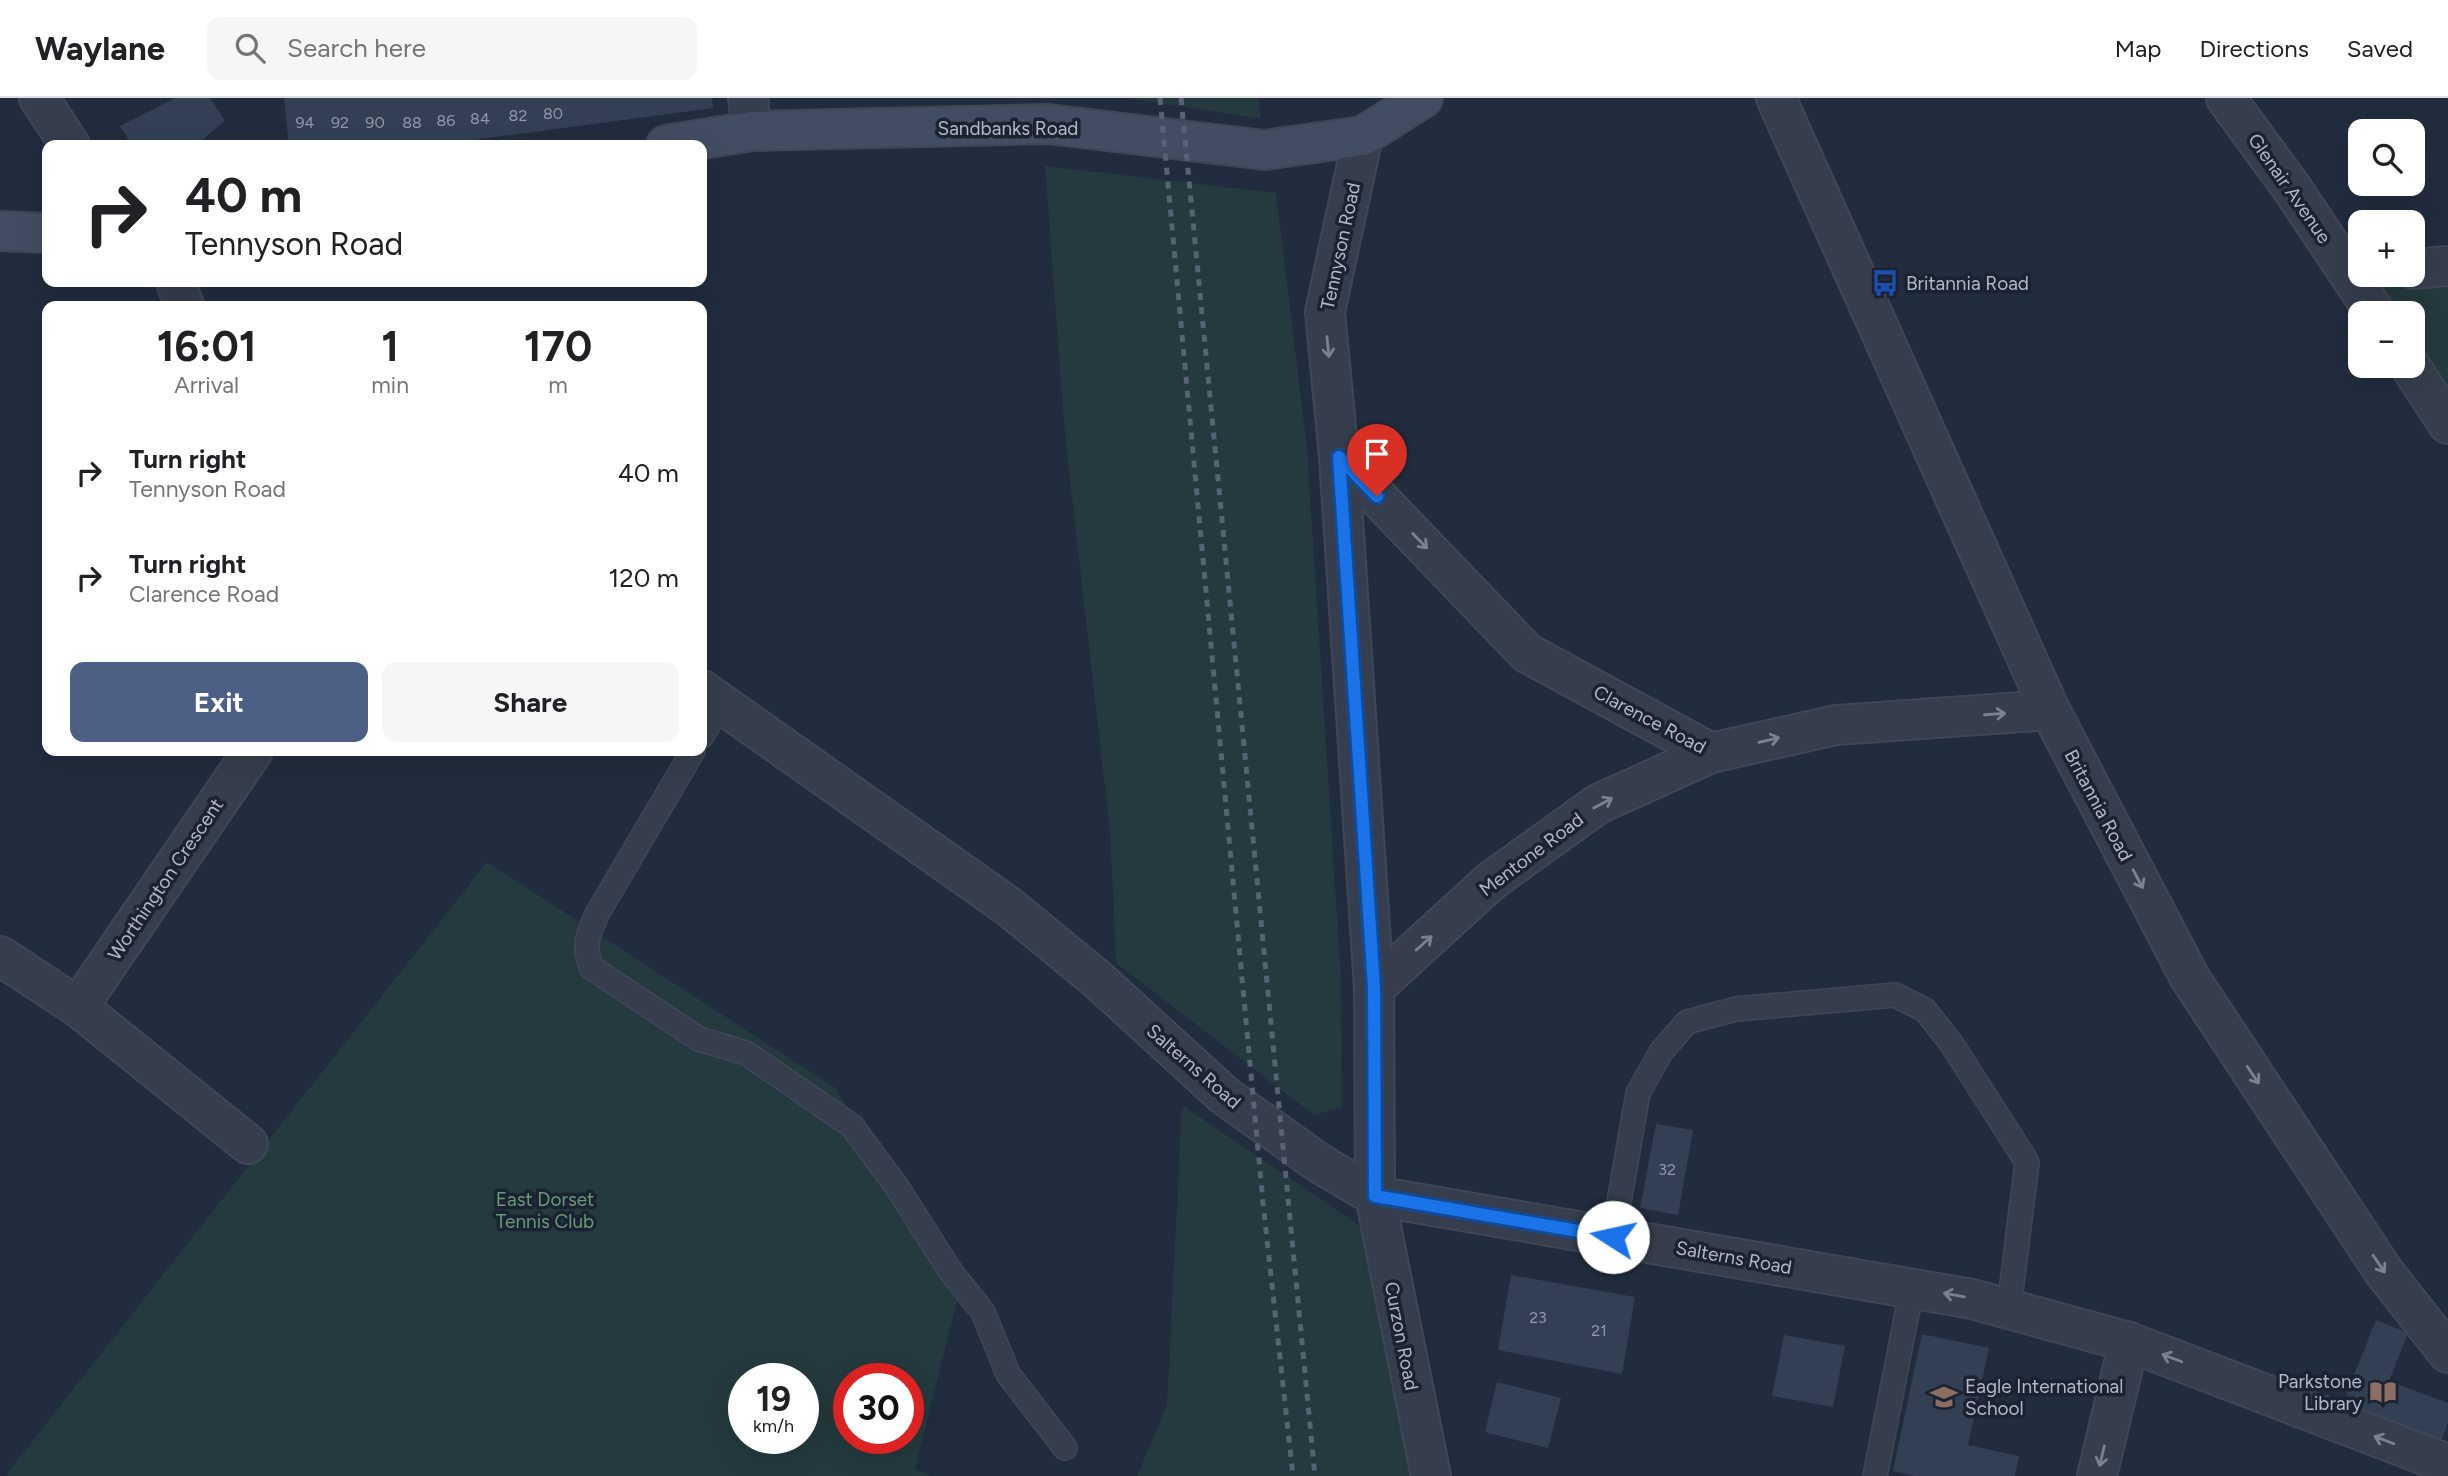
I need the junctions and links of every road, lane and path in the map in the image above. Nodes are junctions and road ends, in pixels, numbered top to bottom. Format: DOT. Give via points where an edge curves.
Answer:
graph roads {
  1 [pos="39,98"];
  2 [pos="1423,98"];
  3 [pos="1776,98"];
  4 [pos="2226,98"];
  5 [pos="750,114"];
  6 [pos="1363,136"];
  7 [pos="67,140"];
  8 [pos="680,140"];
  9 [pos="0,231"];
  10 [pos="42,233"];
  11 [pos="2348,264"];
  12 [pos="2448,266"];
  13 [pos="2425,268"];
  14 [pos="2418,378"];
  15 [pos="2448,424"];
  16 [pos="1339,457"];
  17 [pos="711,697"];
  18 [pos="2050,710"];
  19 [pos="707,714"];
  20 [pos="1711,753"];
  21 [pos="250,756"];
  22 [pos="690,756"];
  23 [pos="0,956"];
  24 [pos="1374,988"];
  25 [pos="78,1007"];
  26 [pos="248,1144"];
  27 [pos="1375,1196"];
  28 [pos="1613,1237"];
  29 [pos="1912,1288"];
  30 [pos="2009,1308"];
  31 [pos="2129,1342"];
  32 [pos="2448,1353"];
  33 [pos="1065,1448"];
  34 [pos="2447,1462"];
  35 [pos="1431,1476"];
  36 [pos="1875,1476"];
  37 [pos="2097,1476"];
  1 -- 7 [label="street"];
  2 -- 6 [label="main road, Sandbanks Road"];
  3 -- 18 [label="street, Britannia Road"];
  4 -- 11 [label="street, Glenair Avenue"];
  5 -- 6 [label="main road, Sandbanks Road" via="1048,124 1265,150"];
  5 -- 8 [label="main road, Sandbanks Road"];
  6 -- 16 [label="street, Tennyson Road, one-way" via="1325,312"];
  9 -- 10 [label="main road"];
  12 -- 13 [label="street"];
  14 -- 15 [label="street"];
  16 -- 20 [label="street, Clarence Road, one-way" via="1527,653"];
  16 -- 24 [label="street, Tennyson Road"];
  17 -- 19 [label="lane"];
  17 -- 27 [label="street, Salterns Road" via="1008,906 1097,979 1225,1096 1319,1163"];
  20 -- 18 [label="street, Clarence Road, one-way" via="1836,724"];
  18 -- 32 [label="street, Britannia Road, one-way" via="2189,978 2384,1272"];
  24 -- 20 [label="street, Mentone Road, one-way" via="1491,881 1598,804"];
  21 -- 25 [label="street, Worthington Crescent"];
  22 -- 33 [label="lane" via="597,914 585,941 592,968 699,1039 746,1053 852,1126 983,1312 1008,1374"];
  23 -- 25 [label="street"];
  24 -- 27 [label="street, Tennyson Road"];
  25 -- 26 [label="street"];
  27 -- 28 [label="street, Salterns Road"];
  27 -- 35 [label="street, Curzon Road"];
  28 -- 29 [label="street, Salterns Road"];
  28 -- 30 [label="lane" via="1638,1093 1661,1052 1688,1022 1736,1009 1895,995 1925,1010 1951,1043 2027,1163"];
  30 -- 29 [label="street, Salterns Road, one-way"];
  29 -- 36 [label="lane"];
  30 -- 31 [label="street, Salterns Road"];
  34 -- 31 [label="street, Salterns Road, one-way"];
  31 -- 37 [label="street, one-way"];
}
